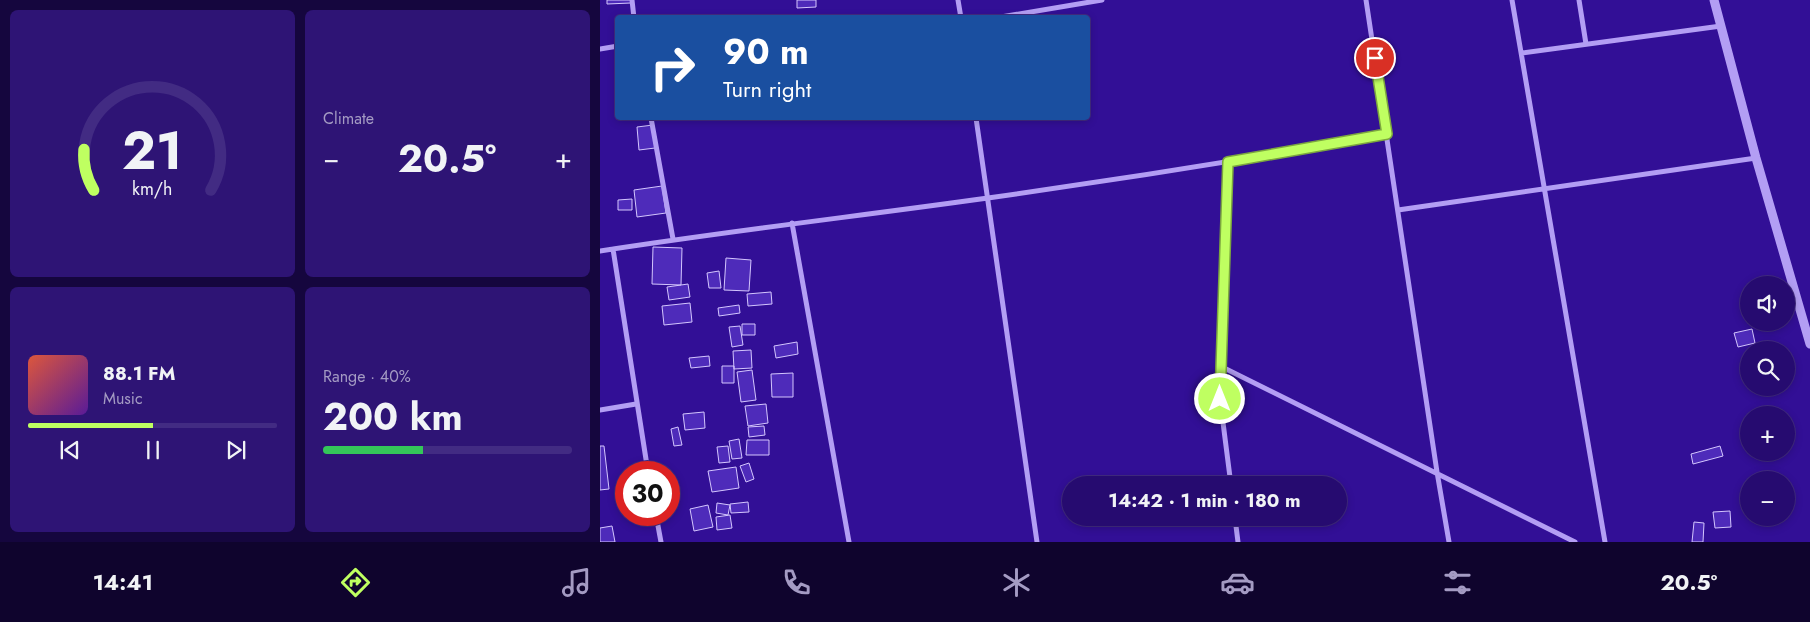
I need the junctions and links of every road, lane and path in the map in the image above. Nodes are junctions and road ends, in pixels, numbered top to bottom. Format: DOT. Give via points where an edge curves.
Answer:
graph roads {
  1 [pos="632,0"];
  2 [pos="958,0"];
  3 [pos="1102,0"];
  4 [pos="1366,0"];
  5 [pos="1512,0"];
  6 [pos="1579,0"];
  7 [pos="1714,0"];
  8 [pos="634,15"];
  9 [pos="960,15"];
  10 [pos="1013,15"];
  11 [pos="1721,26"];
  12 [pos="1586,44"];
  13 [pos="615,46"];
  14 [pos="600,49"];
  15 [pos="1522,52"];
  16 [pos="651,120"];
  17 [pos="976,120"];
  18 [pos="1387,134"];
  19 [pos="1756,158"];
  20 [pos="1228,162"];
  21 [pos="1543,188"];
  22 [pos="987,198"];
  23 [pos="1398,210"];
  24 [pos="792,223"];
  25 [pos="673,239"];
  26 [pos="613,249"];
  27 [pos="600,251"];
  28 [pos="1810,344"];
  29 [pos="1220,366"];
  30 [pos="636,404"];
  31 [pos="600,410"];
  32 [pos="646,461"];
  33 [pos="1436,472"];
  34 [pos="1229,476"];
  35 [pos="658,526"];
  36 [pos="1236,526"];
  37 [pos="661,542"];
  38 [pos="848,542"];
  39 [pos="1037,542"];
  40 [pos="1238,542"];
  41 [pos="1449,542"];
  42 [pos="1574,542"];
  43 [pos="1605,542"];
  1 -- 8 [label="street"];
  2 -- 9 [label="street"];
  3 -- 10 [label="street"];
  4 -- 18 [label="street"];
  5 -- 15 [label="street"];
  6 -- 12 [label="street"];
  7 -- 11 [label="street"];
  11 -- 12 [label="street"];
  11 -- 19 [label="street"];
  12 -- 15 [label="street"];
  13 -- 14 [label="street"];
  15 -- 21 [label="street"];
  16 -- 25 [label="street"];
  17 -- 22 [label="street"];
  18 -- 20 [label="street"];
  18 -- 23 [label="street"];
  19 -- 21 [label="street"];
  19 -- 28 [label="street"];
  20 -- 22 [label="street"];
  20 -- 29 [label="street"];
  21 -- 23 [label="street"];
  21 -- 43 [label="street"];
  22 -- 24 [label="street"];
  22 -- 39 [label="street"];
  23 -- 33 [label="street"];
  24 -- 25 [label="street"];
  24 -- 38 [label="street"];
  25 -- 26 [label="street"];
  26 -- 27 [label="street"];
  26 -- 30 [label="street"];
  29 -- 33 [label="street"];
  29 -- 34 [label="street" via="1220,399"];
  30 -- 31 [label="street"];
  30 -- 32 [label="street"];
  33 -- 41 [label="street"];
  33 -- 42 [label="street"];
  35 -- 37 [label="street"];
  36 -- 40 [label="street"];
}
